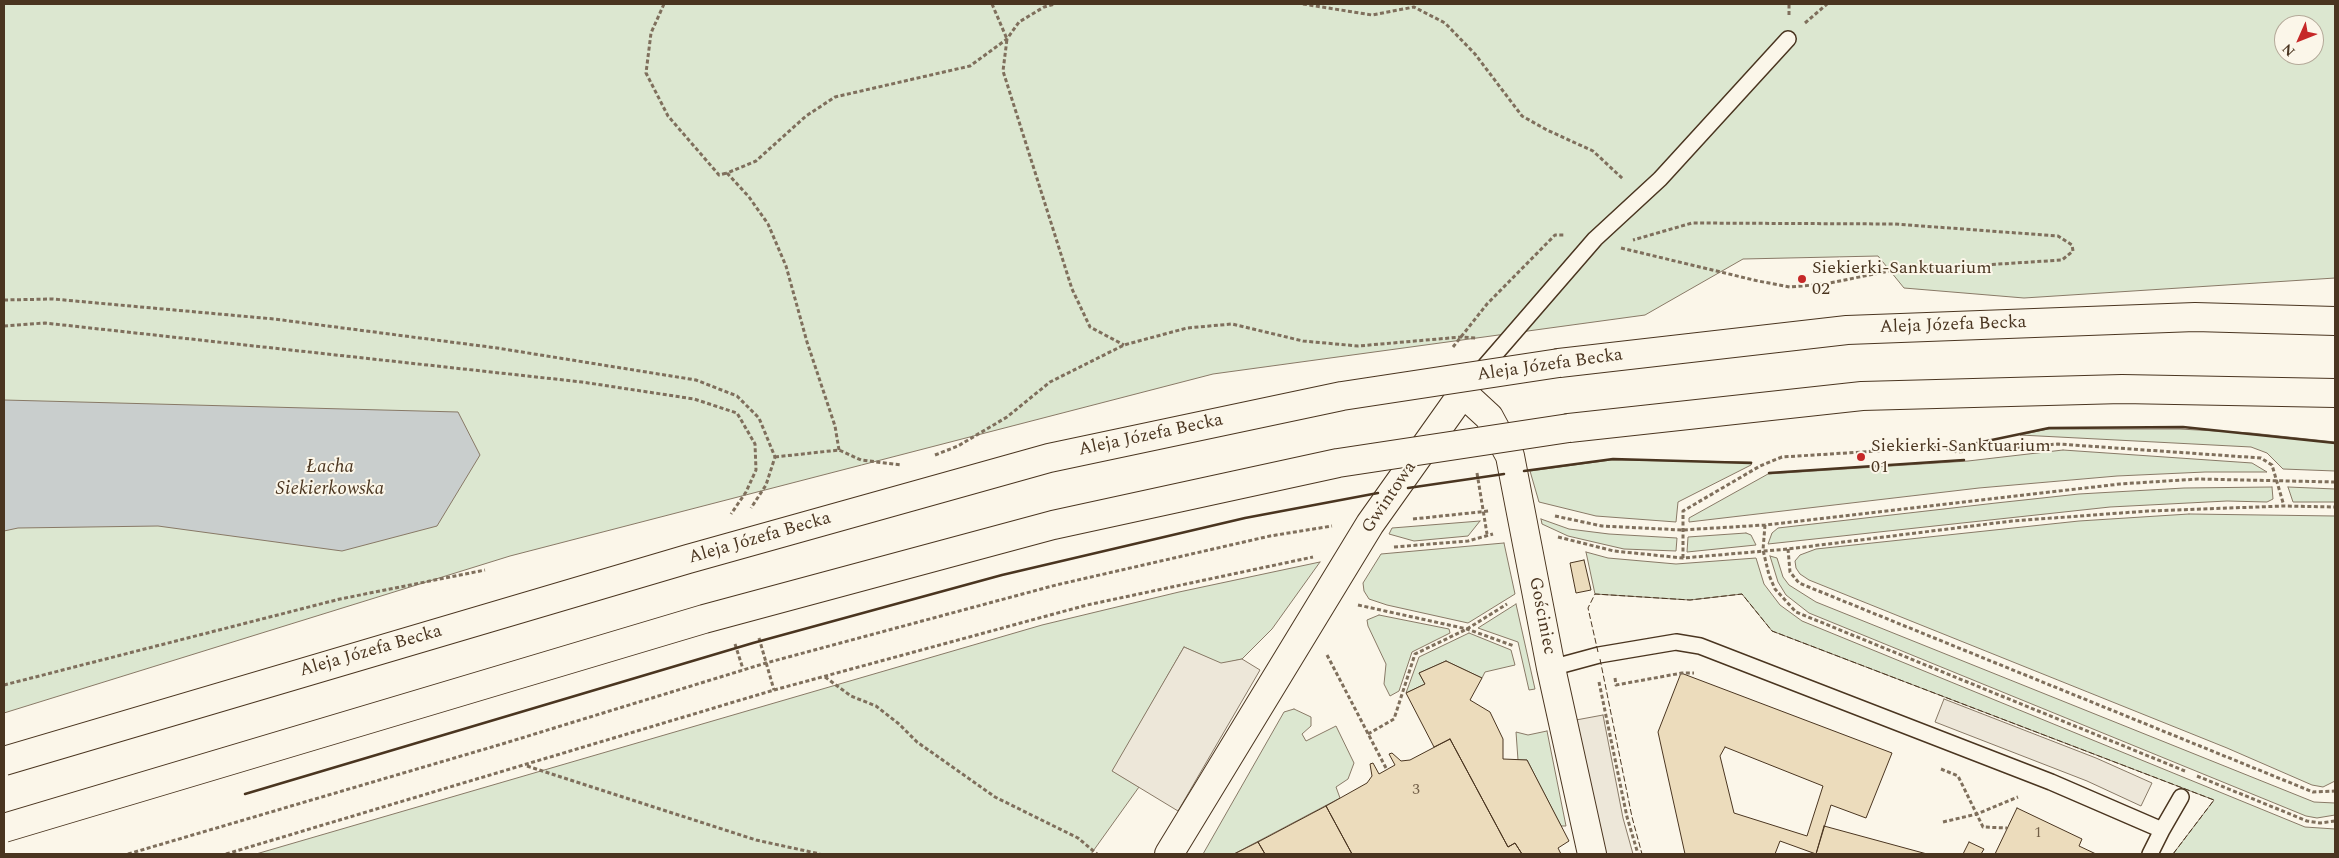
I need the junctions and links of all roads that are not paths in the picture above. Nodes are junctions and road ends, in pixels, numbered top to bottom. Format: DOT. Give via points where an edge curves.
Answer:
graph roads {
  1 [pos="1788,38"];
  2 [pos="2335,321"];
  3 [pos="1463,393"];
  4 [pos="2335,393"];
  5 [pos="1551,668"];
  6 [pos="4,761"];
  7 [pos="2181,797"];
  8 [pos="4,828"];
  9 [pos="2162,830"];
  10 [pos="1169,854"];
  11 [pos="1592,854"];
  12 [pos="2150,854"];
  1 -- 3 [label="lane, Gwintowa" via="1660,179 1595,239"];
  2 -- 6 [label="main road, Aleja Józefa Becka, bridge" via="2195,317 1847,330 1559,363 1342,396 1049,458 678,561"];
  3 -- 5 [label="main road, Gościniec" via="1489,417 1510,456"];
  3 -- 10 [label="main road, Gwintowa" via="1370,524"];
  4 -- 8 [label="main road, bridge" via="2122,389 1862,396 1569,428 1338,463 1053,525 704,619"];
  5 -- 9 [label="lane" via="1594,656 1676,642 1700,646 2051,782"];
  5 -- 11 [label="main road, Gościniec"];
  7 -- 9 [label="lane"];
  9 -- 12 [label="lane"];
}
